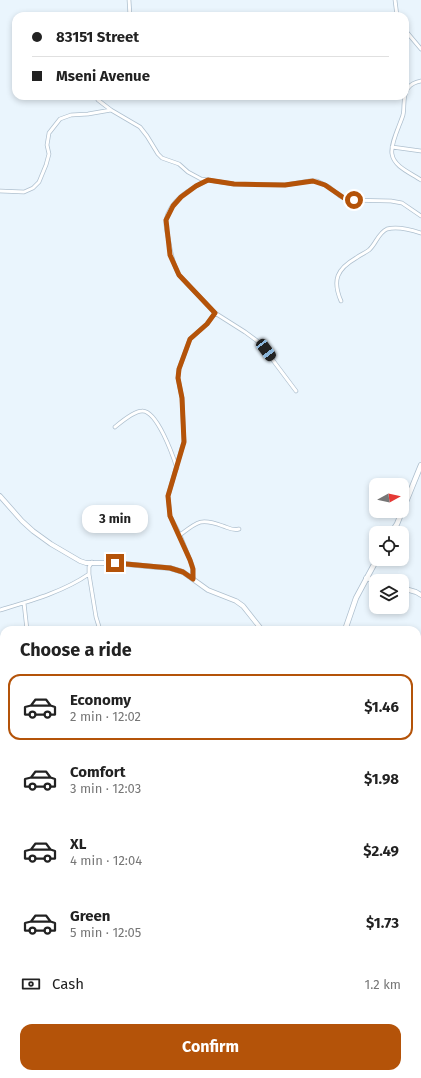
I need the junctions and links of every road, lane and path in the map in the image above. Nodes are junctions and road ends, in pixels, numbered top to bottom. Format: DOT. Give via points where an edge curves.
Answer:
graph roads {
  1 [pos="129,0"];
  2 [pos="395,0"];
  3 [pos="130,12"];
  4 [pos="396,12"];
  5 [pos="409,35"];
  6 [pos="421,49"];
  7 [pos="421,81"];
  8 [pos="409,87"];
  9 [pos="98,100"];
  10 [pos="404,100"];
  11 [pos="111,110"];
  12 [pos="392,147"];
  13 [pos="421,151"];
  14 [pos="208,180"];
  15 [pos="421,180"];
  16 [pos="0,191"];
  17 [pos="421,216"];
  18 [pos="421,233"];
  19 [pos="341,301"];
  20 [pos="215,313"];
  21 [pos="296,391"];
  22 [pos="115,427"];
  23 [pos="421,465"];
  24 [pos="177,468"];
  25 [pos="0,496"];
  26 [pos="396,526"];
  27 [pos="239,529"];
  28 [pos="180,535"];
  29 [pos="92,562"];
  30 [pos="373,566"];
  31 [pos="89,574"];
  32 [pos="366,578"];
  33 [pos="193,579"];
  34 [pos="369,579"];
  35 [pos="409,590"];
  36 [pos="421,595"];
  37 [pos="24,603"];
  38 [pos="0,610"];
  39 [pos="27,626"];
  40 [pos="99,626"];
  41 [pos="259,626"];
  42 [pos="346,626"];
  1 -- 3 [label="street"];
  2 -- 4 [label="street"];
  5 -- 6 [label="street"];
  7 -- 8 [label="street"];
  9 -- 11 [label="street"];
  10 -- 12 [label="street" via="404,113"];
  11 -- 14 [label="street" via="140,127 162,158 179,164 200,179"];
  11 -- 16 [label="street" via="71,115 60,119 48,133 49,154 39,182 24,192"];
  12 -- 13 [label="street"];
  12 -- 15 [label="street" via="395,162"];
  14 -- 17 [label="street" via="234,184 285,185 317,181 348,200 402,203"];
  14 -- 20 [label="street" via="178,200 170,211 166,223 170,255 175,268"];
  18 -- 19 [label="street" via="397,228 383,231 370,249 341,269 337,279"];
  20 -- 21 [label="street" via="260,343"];
  20 -- 24 [label="street" via="190,339 179,369 184,442"];
  22 -- 24 [label="street" via="136,412 146,412 154,419 170,445"];
  23 -- 26 [label="main road"];
  24 -- 28 [label="street" via="170,486 168,502 173,523"];
  25 -- 29 [label="street" via="22,521 51,544 80,561"];
  27 -- 28 [label="street" via="233,530 201,521"];
  28 -- 33 [label="street" via="192,565"];
  29 -- 31 [label="street"];
  29 -- 33 [label="street" via="170,568 183,572"];
  30 -- 32 [label="main road"];
  31 -- 37 [label="street" via="74,583"];
  31 -- 40 [label="street"];
  32 -- 34 [label="street"];
  32 -- 42 [label="main road"];
  33 -- 41 [label="street" via="208,590 236,601"];
  35 -- 36 [label="street"];
  37 -- 38 [label="street"];
  37 -- 39 [label="street"];
}
